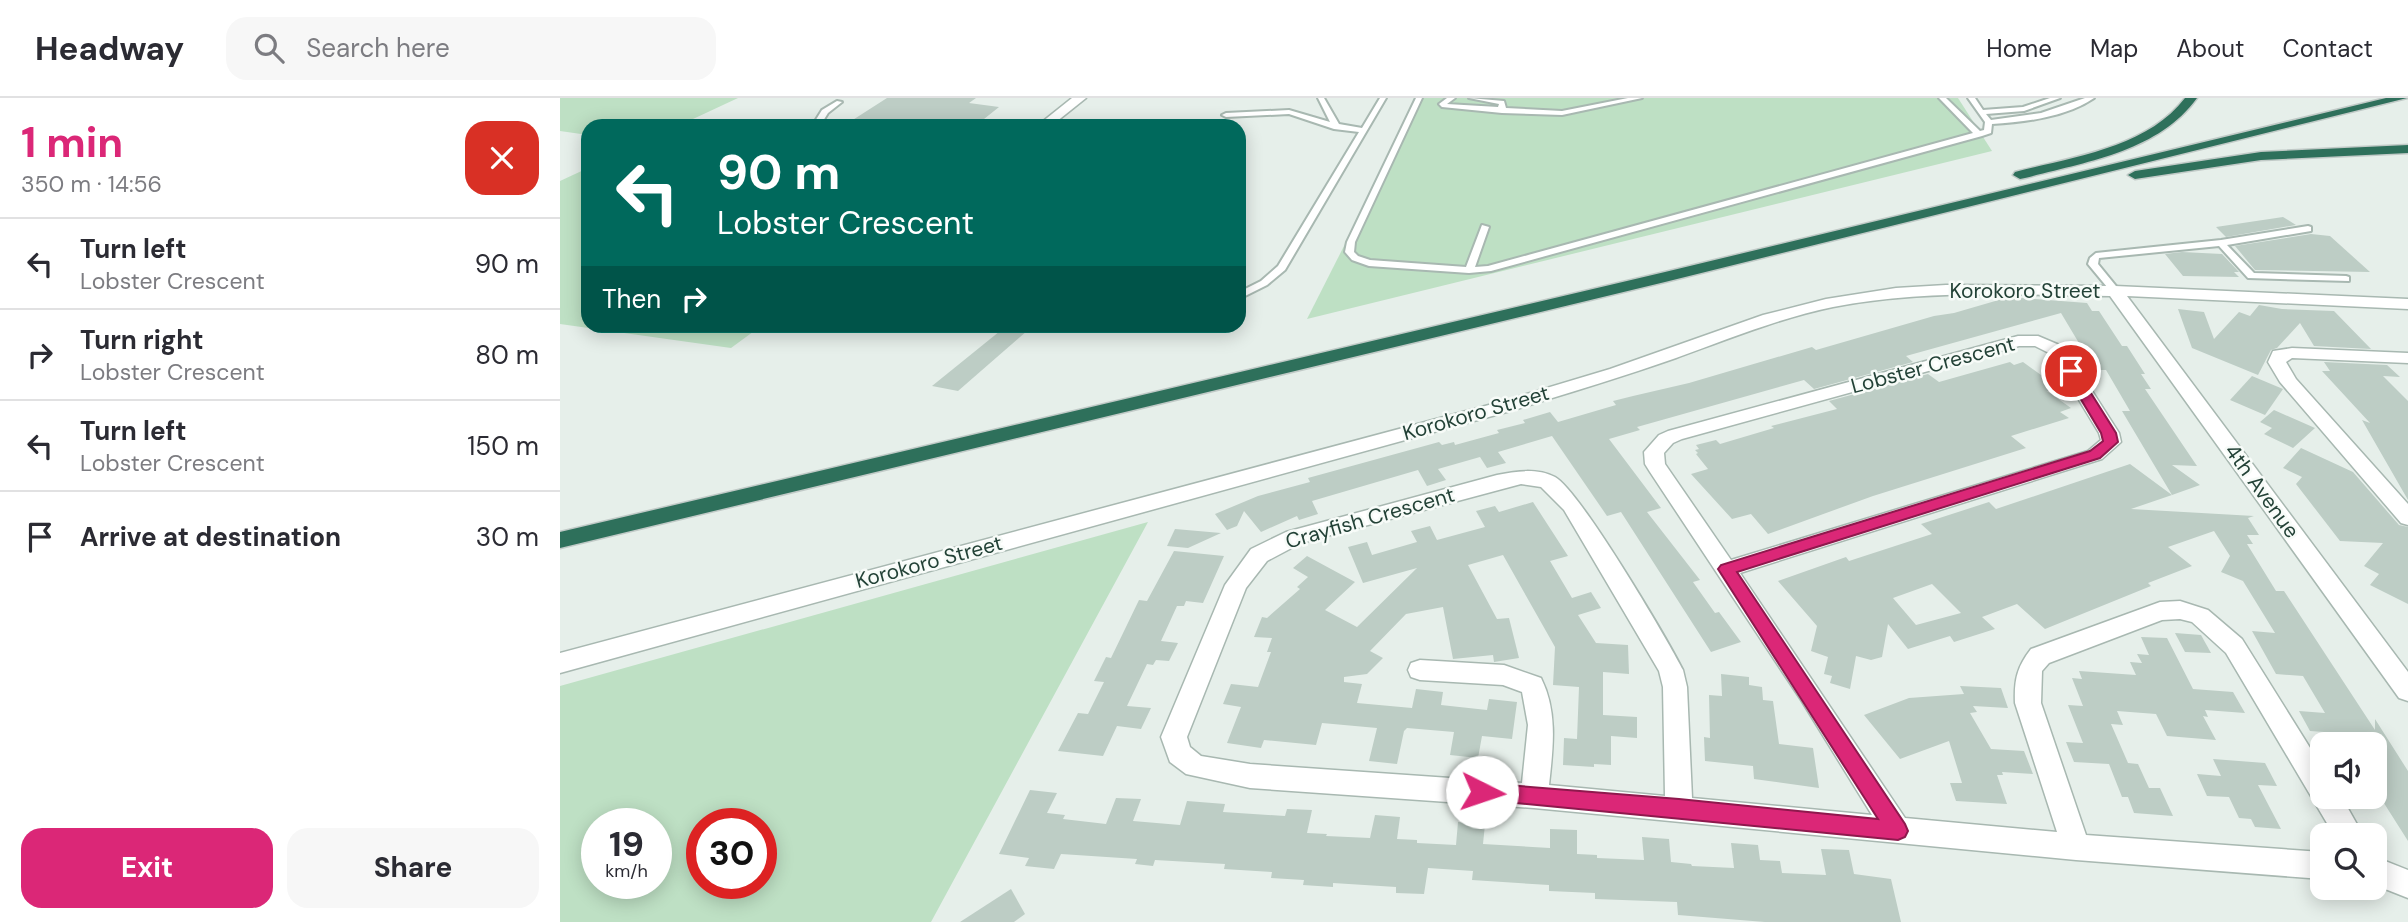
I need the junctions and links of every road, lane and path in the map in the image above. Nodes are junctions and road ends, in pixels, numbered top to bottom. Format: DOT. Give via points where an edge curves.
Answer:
graph roads {
  1 [pos="1080,98"];
  2 [pos="1321,98"];
  3 [pos="1383,98"];
  4 [pos="1419,98"];
  5 [pos="1452,98"];
  6 [pos="1472,98"];
  7 [pos="1639,98"];
  8 [pos="1942,98"];
  9 [pos="1971,98"];
  10 [pos="2057,98"];
  11 [pos="2091,98"];
  12 [pos="2191,98"];
  13 [pos="2401,98"];
  14 [pos="839,102"];
  15 [pos="1502,111"];
  16 [pos="1980,112"];
  17 [pos="1226,115"];
  18 [pos="821,119"];
  19 [pos="1052,119"];
  20 [pos="1989,121"];
  21 [pos="1337,127"];
  22 [pos="1364,130"];
  23 [pos="1979,134"];
  24 [pos="2408,149"];
  25 [pos="1485,227"];
  26 [pos="2308,229"];
  27 [pos="2221,243"];
  28 [pos="1469,270"];
  29 [pos="1665,277"];
  30 [pos="2346,279"];
  31 [pos="2115,291"];
  32 [pos="1246,293"];
  33 [pos="2408,304"];
  34 [pos="1407,337"];
  35 [pos="2408,358"];
  36 [pos="2408,518"];
  37 [pos="560,540"];
  38 [pos="1727,569"];
  39 [pos="560,663"];
  40 [pos="1420,670"];
  41 [pos="2408,691"];
  42 [pos="2310,771"];
  43 [pos="1534,796"];
  44 [pos="1679,808"];
  45 [pos="1898,831"];
  46 [pos="2076,847"];
  47 [pos="2310,865"];
  48 [pos="2387,870"];
  49 [pos="2408,871"];
  50 [pos="2387,875"];
  51 [pos="2408,884"];
  1 -- 19 [label="street"];
  2 -- 21 [label="lane"];
  3 -- 22 [label="lane"];
  4 -- 28 [label="lane" via="1349,252 1369,263"];
  5 -- 15 [label="lane" via="1442,104"];
  6 -- 15 [label="lane" via="1502,103"];
  7 -- 15 [label="lane" via="1562,113"];
  8 -- 23 [label="lane"];
  9 -- 16 [label="lane"];
  10 -- 16 [label="lane" via="2024,109"];
  11 -- 20 [label="lane" via="2039,117"];
  12 -- 29 [label="highway" via="2164,126 2123,145"];
  13 -- 29 [label="highway"];
  14 -- 18 [label="lane"];
  16 -- 20 [label="lane"];
  17 -- 21 [label="lane" via="1289,112"];
  20 -- 23 [label="lane" via="1988,131"];
  21 -- 22 [label="lane"];
  22 -- 32 [label="lane" via="1282,268"];
  23 -- 28 [label="lane"];
  24 -- 34 [label="highway" via="2261,156 2154,171 1522,318"];
  25 -- 28 [label="lane"];
  26 -- 27 [label="lane"];
  27 -- 30 [label="lane" via="2251,276"];
  27 -- 31 [label="lane" via="2096,256 2093,264"];
  29 -- 34 [label="highway"];
  31 -- 33 [label="street, Korokoro Street"];
  31 -- 39 [label="street, Korokoro Street" via="1946,290 1832,302 1507,406"];
  31 -- 41 [label="street, 4th Avenue"];
  34 -- 37 [label="highway"];
  35 -- 36 [label="street" via="2292,353 2280,355 2277,362 2289,382"];
  38 -- 38 [label="street, Lobster Crescent" via="1655,464 1654,452 1675,435 2026,340 2058,351 2109,433 2111,442 2095,455"];
  38 -- 45 [label="street, Lobster Crescent"];
  40 -- 43 [label="street" via="1504,675 1532,685 1540,713"];
  42 -- 46 [label="street" via="2234,646 2200,617 2180,610 2160,611 2057,647 2040,656 2031,668 2028,703"];
  43 -- 44 [label="street, Crayfish Crescent"];
  43 -- 44 [label="street, Crayfish Crescent" via="1250,776 1195,766 1179,754 1174,737 1182,714 1247,567 1275,545 1307,534 1514,478 1553,482 1671,670"];
  44 -- 45 [label="street, Crayfish Crescent"];
  45 -- 46 [label="street, Crayfish Crescent"];
  46 -- 47 [label="street, Crayfish Crescent"];
  48 -- 49 [label="street"];
  50 -- 51 [label="street"];
}
